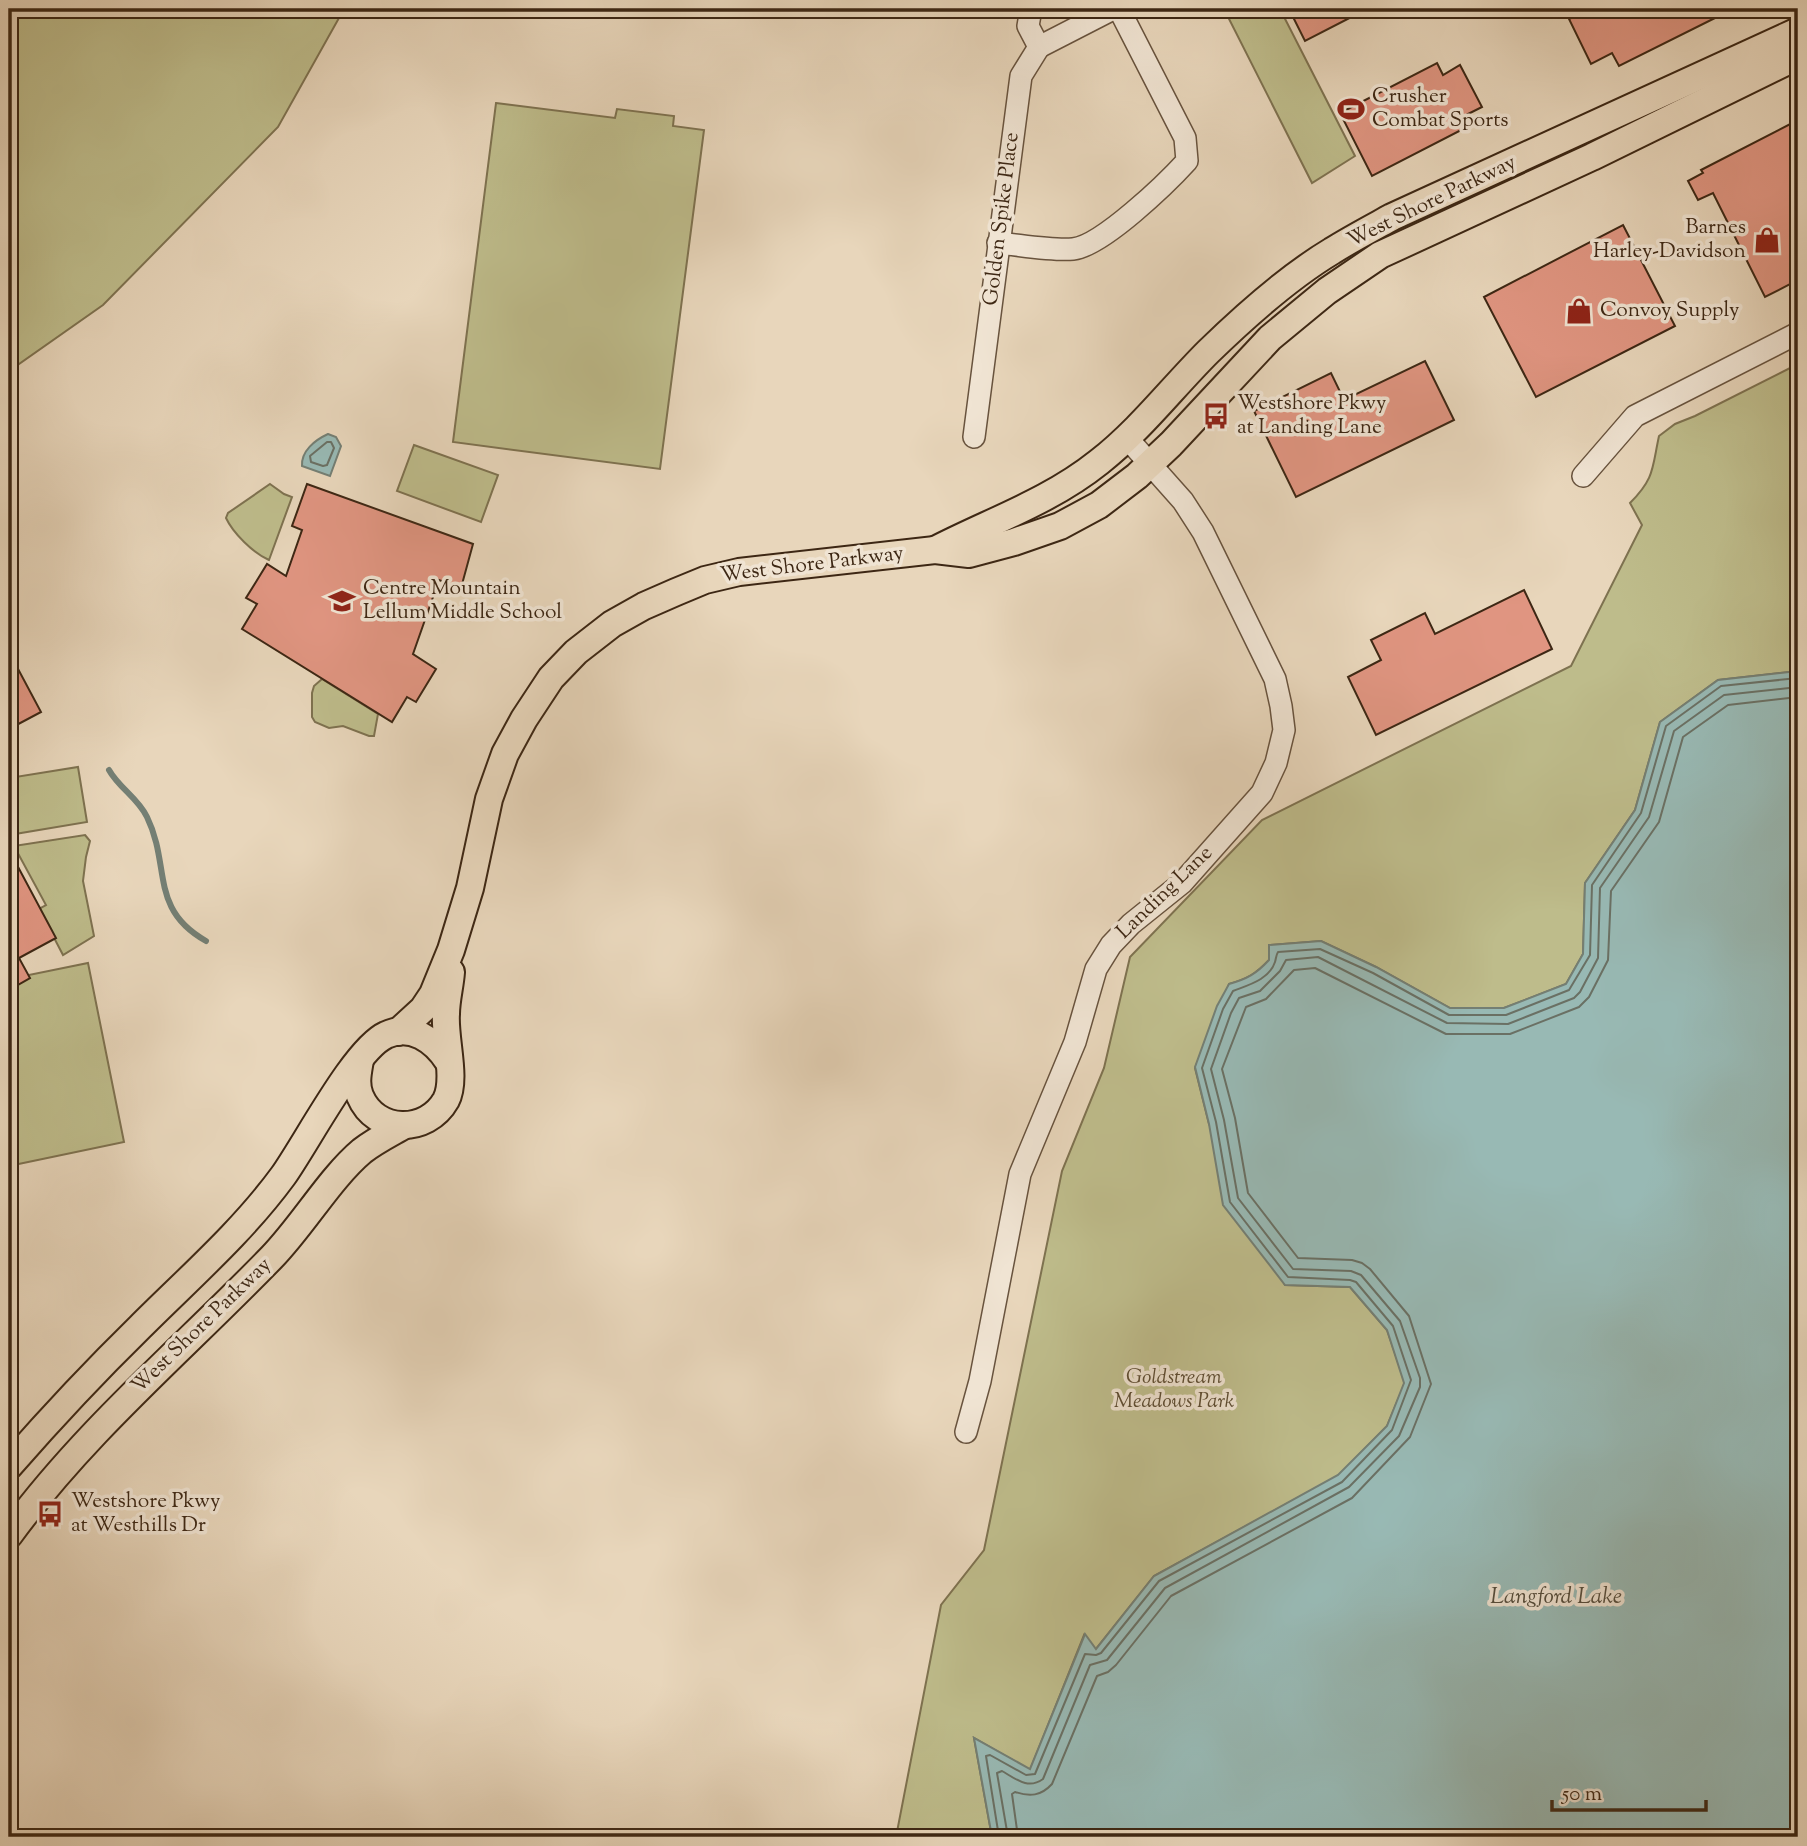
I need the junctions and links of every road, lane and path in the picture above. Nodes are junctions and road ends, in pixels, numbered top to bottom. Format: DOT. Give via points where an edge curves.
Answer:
graph roads {
  1 [pos="1031,9"];
  2 [pos="1113,9"];
  3 [pos="1119,9"];
  4 [pos="1798,31"];
  5 [pos="1039,47"];
  6 [pos="1798,56"];
  7 [pos="998,243"];
  8 [pos="1798,333"];
  9 [pos="974,438"];
  10 [pos="1127,438"];
  11 [pos="1150,464"];
  12 [pos="1583,476"];
  13 [pos="935,550"];
  14 [pos="452,950"];
  15 [pos="398,1032"];
  16 [pos="360,1060"];
  17 [pos="448,1061"];
  18 [pos="403,1126"];
  19 [pos="966,1432"];
  20 [pos="9,1466"];
  21 [pos="9,1535"];
  1 -- 5 [label="street" via="1028,26"];
  2 -- 5 [label="street"];
  3 -- 7 [label="street" via="1185,138 1187,161 1099,239 1074,249"];
  4 -- 10 [label="main road, West Shore Parkway" via="1392,217 1330,252 1282,287 1208,353"];
  5 -- 7 [label="street, Golden Spike Place" via="1021,76"];
  6 -- 11 [label="main road, West Shore Parkway" via="1380,255 1270,338"];
  7 -- 9 [label="street, Golden Spike Place"];
  8 -- 12 [label="street" via="1635,416"];
  10 -- 11 [label="street, Landing Lane"];
  10 -- 13 [label="main road, West Shore Parkway" via="1063,488"];
  11 -- 13 [label="main road, West Shore Parkway" via="1099,505 1060,526 969,554"];
  11 -- 19 [label="street, Landing Lane" via="1203,532 1275,679 1284,730 1262,793 1182,883 1111,945 1096,969 1075,1042 1020,1174"];
  13 -- 14 [label="main road, West Shore Parkway" via="768,567 705,580 644,606 576,652 551,678 505,754 489,799"];
  14 -- 15 [label="main road, West Shore Parkway" via="433,994"];
  14 -- 17 [label="main road, West Shore Parkway" via="445,1017"];
  15 -- 16 [label="main road" via="371,1044"];
  15 -- 17 [label="main road" via="422,1035 438,1046"];
  16 -- 18 [label="main road" via="356,1078 370,1112"];
  16 -- 20 [label="main road, West Shore Parkway" via="256,1209 94,1372"];
  17 -- 18 [label="main road" via="447,1097 437,1113 421,1123"];
  18 -- 21 [label="main road, West Shore Parkway" via="348,1165 300,1226 101,1426"];
}
